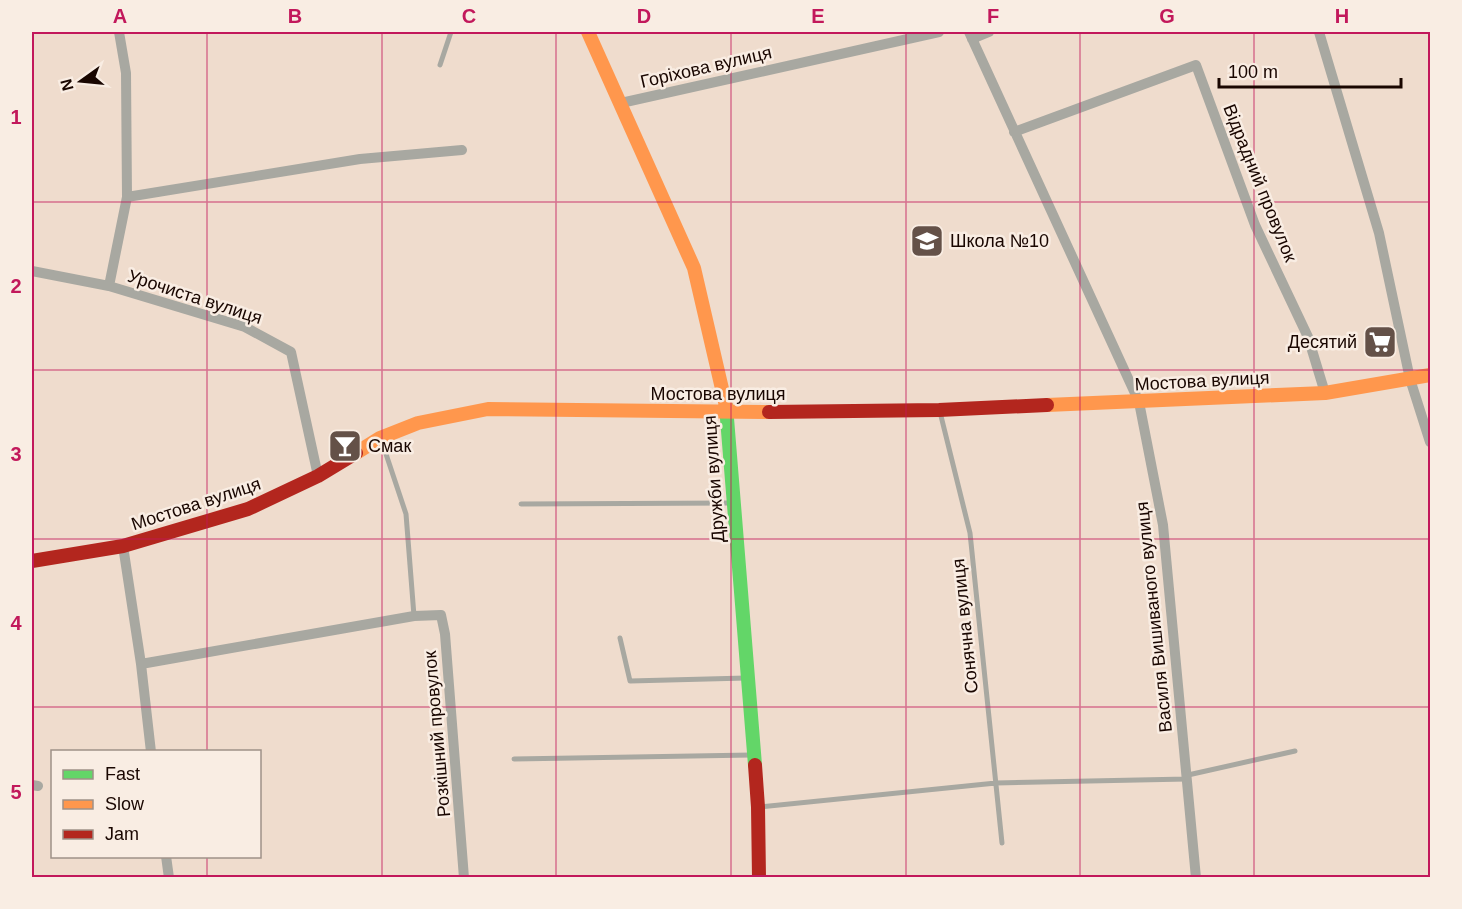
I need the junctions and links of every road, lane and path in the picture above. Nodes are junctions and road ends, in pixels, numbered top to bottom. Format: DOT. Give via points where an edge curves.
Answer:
graph roads {
  1 [pos="119,32"];
  2 [pos="451,32"];
  3 [pos="588,32"];
  4 [pos="939,32"];
  5 [pos="989,32"];
  6 [pos="1319,32"];
  7 [pos="970,35"];
  8 [pos="440,65"];
  9 [pos="621,103"];
  10 [pos="1014,132"];
  11 [pos="462,150"];
  12 [pos="126,197"];
  13 [pos="32,271"];
  14 [pos="109,286"];
  15 [pos="1431,375"];
  16 [pos="1410,379"];
  17 [pos="1325,393"];
  18 [pos="1139,402"];
  19 [pos="939,410"];
  20 [pos="728,412"];
  21 [pos="380,438"];
  22 [pos="1431,442"];
  23 [pos="318,476"];
  24 [pos="734,503"];
  25 [pos="521,504"];
  26 [pos="123,546"];
  27 [pos="32,561"];
  28 [pos="414,616"];
  29 [pos="620,638"];
  30 [pos="141,664"];
  31 [pos="748,678"];
  32 [pos="151,750"];
  33 [pos="1295,751"];
  34 [pos="754,755"];
  35 [pos="514,759"];
  36 [pos="1188,777"];
  37 [pos="996,783"];
  38 [pos="758,807"];
  39 [pos="1002,843"];
  40 [pos="166,858"];
  41 [pos="169,878"];
  42 [pos="464,878"];
  43 [pos="759,878"];
  44 [pos="1196,878"];
  1 -- 12 [label="street" via="126,73"];
  2 -- 8 [label="lane"];
  3 -- 9 [label="street, Дружби вулиця"];
  4 -- 9 [label="street, Горіхова вулиця"];
  5 -- 7 [label="street"];
  6 -- 16 [label="street" via="1379,233"];
  7 -- 10 [label="street, Василя Вишиваного вулиця"];
  9 -- 20 [label="street, Дружби вулиця" via="694,268"];
  10 -- 17 [label="street, Відрадний провулок" via="1196,65 1255,225 1308,337"];
  10 -- 18 [label="street, Василя Вишиваного вулиця"];
  11 -- 12 [label="street" via="360,159"];
  12 -- 14 [label="street"];
  13 -- 14 [label="street, Урочиста вулиця"];
  14 -- 23 [label="street, Урочиста вулиця" via="245,327 291,352"];
  15 -- 16 [label="street, Мостова вулиця"];
  16 -- 17 [label="street, Мостова вулиця"];
  16 -- 22 [label="street"];
  17 -- 18 [label="street, Мостова вулиця"];
  18 -- 19 [label="street, Мостова вулиця"];
  18 -- 36 [label="street, Василя Вишиваного вулиця" via="1164,525"];
  19 -- 20 [label="street, Мостова вулиця"];
  19 -- 37 [label="lane, Сонячна вулиця" via="970,533"];
  20 -- 21 [label="street, Мостова вулиця" via="488,409 418,423"];
  20 -- 24 [label="street, Дружби вулиця"];
  21 -- 23 [label="street, Мостова вулиця"];
  21 -- 28 [label="lane" via="406,514"];
  23 -- 26 [label="street, Мостова вулиця" via="248,510"];
  24 -- 25 [label="lane"];
  24 -- 31 [label="street, Дружби вулиця"];
  26 -- 27 [label="street, Мостова вулиця"];
  26 -- 30 [label="street"];
  28 -- 30 [label="street, Розкішний провулок"];
  28 -- 42 [label="street, Розкішний провулок" via="441,615 445,634"];
  29 -- 31 [label="lane" via="630,681"];
  30 -- 32 [label="street"];
  31 -- 34 [label="street, Дружби вулиця"];
  33 -- 36 [label="lane"];
  34 -- 35 [label="lane"];
  34 -- 38 [label="street, Дружби вулиця"];
  36 -- 37 [label="lane"];
  36 -- 44 [label="street, Василя Вишиваного вулиця"];
  37 -- 38 [label="lane"];
  37 -- 39 [label="lane, Сонячна вулиця"];
  38 -- 43 [label="street, Дружби вулиця"];
  40 -- 41 [label="street"];
}
